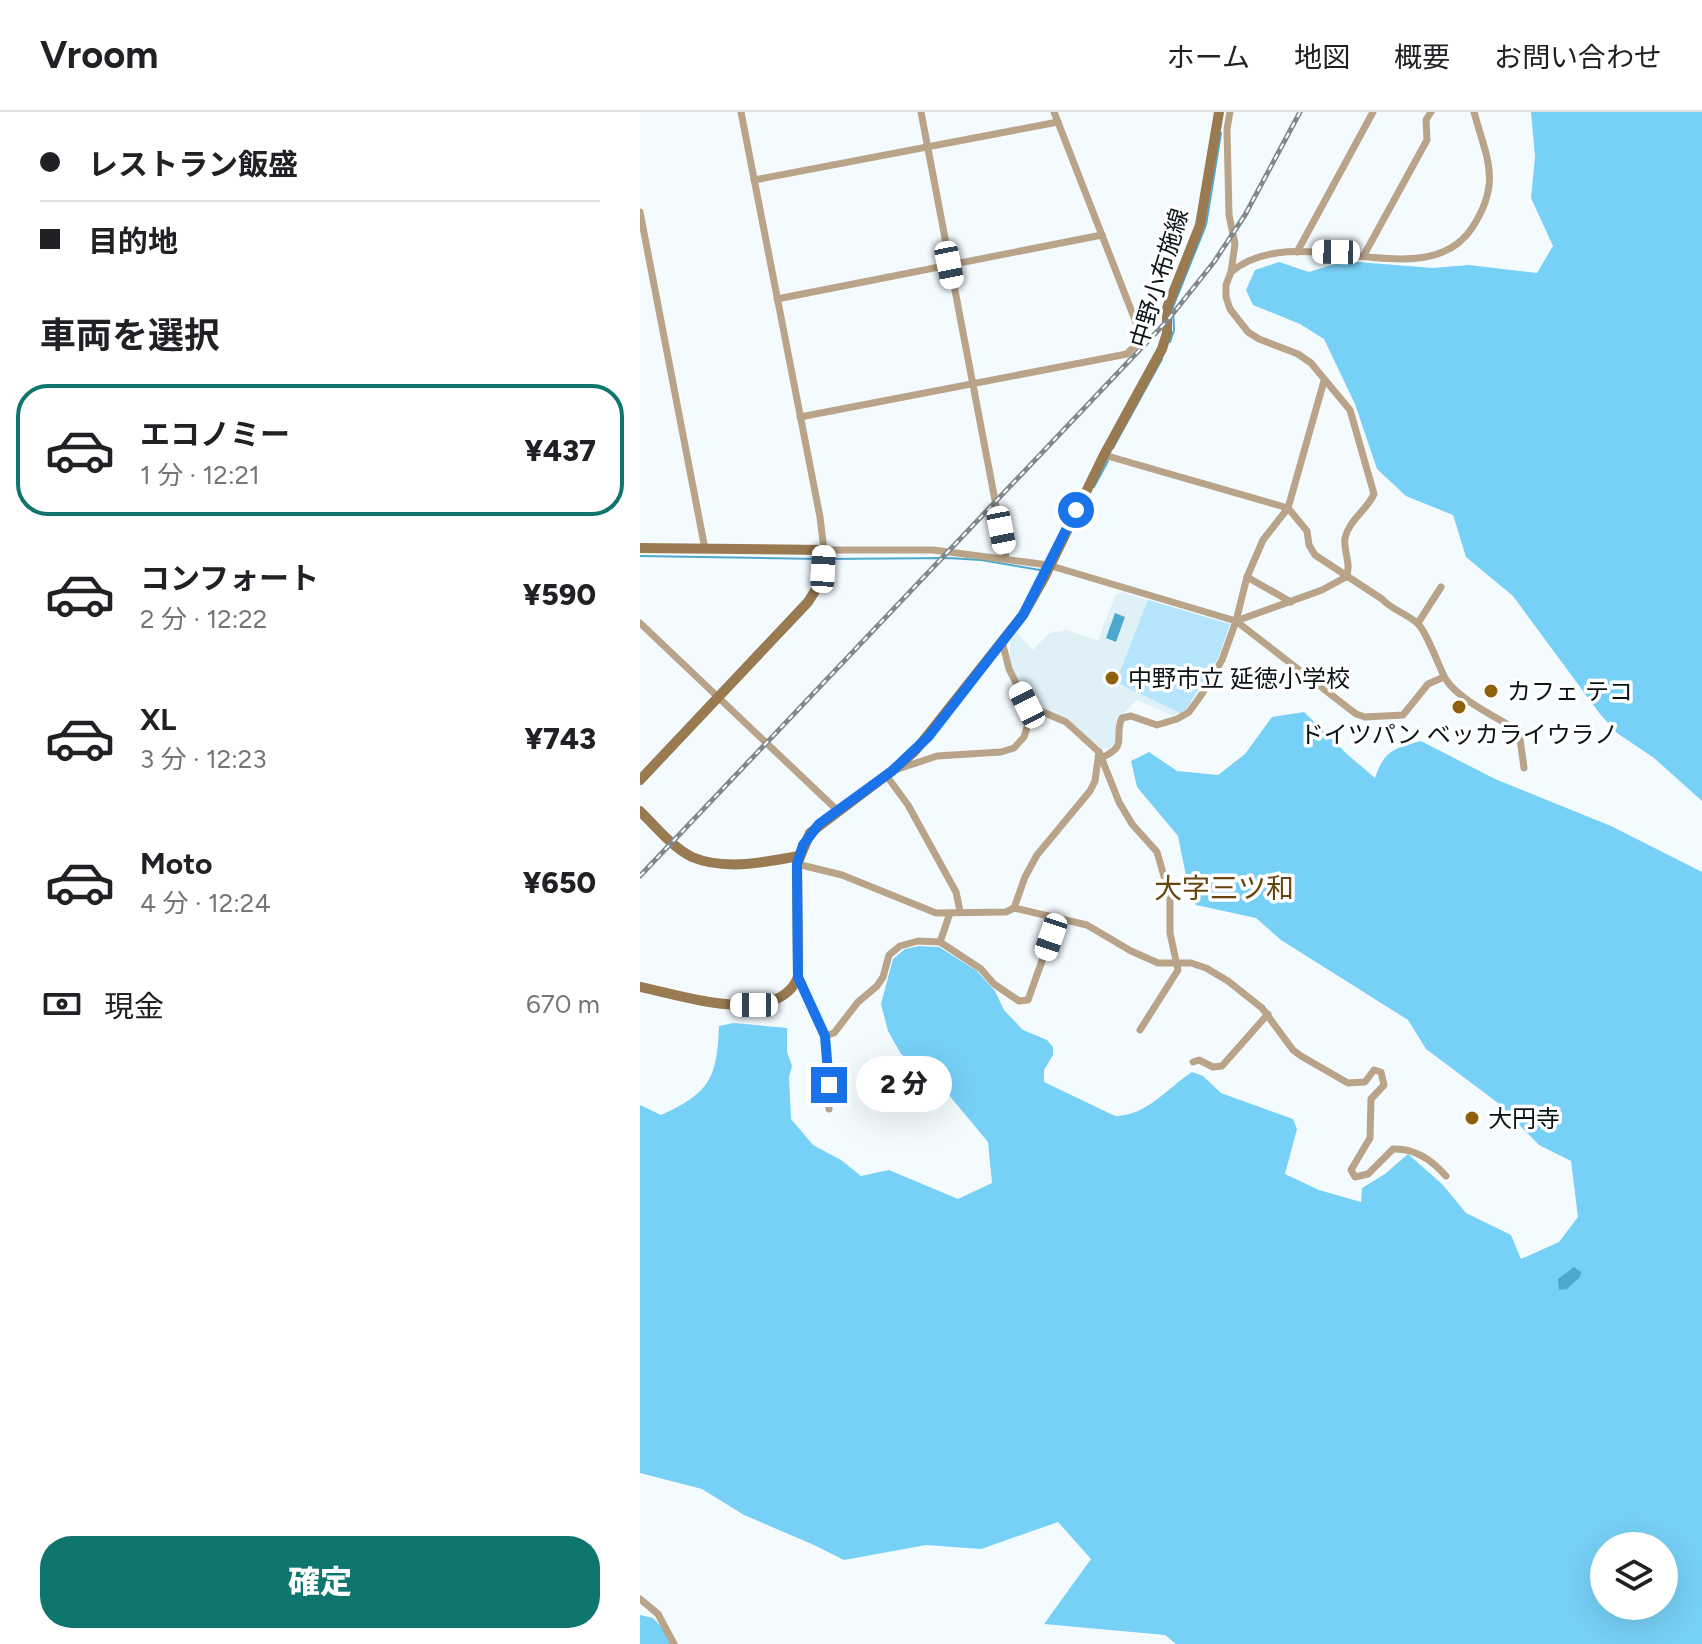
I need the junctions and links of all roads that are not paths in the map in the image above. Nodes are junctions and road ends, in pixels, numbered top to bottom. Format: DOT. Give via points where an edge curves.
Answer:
graph roads {
  1 [pos="741,112"];
  2 [pos="921,112"];
  3 [pos="1054,112"];
  4 [pos="1219,112"];
  5 [pos="1230,112"];
  6 [pos="1373,112"];
  7 [pos="1431,112"];
  8 [pos="1474,112"];
  9 [pos="1058,122"];
  10 [pos="928,147"];
  11 [pos="754,180"];
  12 [pos="640,212"];
  13 [pos="1102,235"];
  14 [pos="1297,252"];
  15 [pos="1364,255"];
  16 [pos="949,265"];
  17 [pos="1231,272"];
  18 [pos="777,299"];
  19 [pos="1324,381"];
  20 [pos="972,382"];
  21 [pos="800,417"];
  22 [pos="1104,455"];
  23 [pos="1288,508"];
  24 [pos="640,548"];
  25 [pos="705,549"];
  26 [pos="824,550"];
  27 [pos="1006,558"];
  28 [pos="1048,565"];
  29 [pos="1247,577"];
  30 [pos="1346,577"];
  31 [pos="1441,587"];
  32 [pos="1291,602"];
  33 [pos="1236,621"];
  34 [pos="640,623"];
  35 [pos="1418,623"];
  36 [pos="1002,641"];
  37 [pos="1444,677"];
  38 [pos="718,698"];
  39 [pos="1027,705"];
  40 [pos="1101,754"];
  41 [pos="1524,768"];
  42 [pos="889,773"];
  43 [pos="640,780"];
  44 [pos="837,810"];
  45 [pos="640,811"];
  46 [pos="798,860"];
  47 [pos="1014,908"];
  48 [pos="960,911"];
  49 [pos="950,913"];
  50 [pos="1057,919"];
  51 [pos="940,942"];
  52 [pos="1178,962"];
  53 [pos="798,977"];
  54 [pos="640,987"];
  55 [pos="1268,1014"];
  56 [pos="1140,1030"];
  57 [pos="825,1036"];
  58 [pos="1193,1062"];
  59 [pos="829,1109"];
  60 [pos="1446,1176"];
  61 [pos="640,1599"];
  62 [pos="674,1644"];
  1 -- 11 [label="street"];
  2 -- 10 [label="street"];
  3 -- 9 [label="street"];
  4 -- 22 [label="main road, 中野小布施線" via="1200,225 1167,308 1162,349"];
  5 -- 17 [label="street" via="1229,215 1235,244"];
  6 -- 14 [label="street"];
  7 -- 15 [label="street" via="1427,140"];
  8 -- 15 [label="street" via="1491,190 1468,234 1425,259"];
  9 -- 10 [label="street"];
  9 -- 13 [label="street"];
  10 -- 11 [label="street"];
  10 -- 16 [label="street"];
  11 -- 18 [label="street"];
  12 -- 25 [label="street"];
  13 -- 16 [label="street"];
  13 -- 20 [label="street" via="1142,338 1127,354"];
  14 -- 15 [label="street"];
  14 -- 17 [label="street" via="1260,255"];
  16 -- 18 [label="street"];
  16 -- 20 [label="street"];
  17 -- 19 [label="street" via="1226,297 1236,319 1259,339 1311,363"];
  18 -- 21 [label="street"];
  19 -- 23 [label="street"];
  19 -- 30 [label="street" via="1350,410 1374,494 1344,540"];
  20 -- 21 [label="street"];
  20 -- 27 [label="street"];
  21 -- 26 [label="street"];
  22 -- 23 [label="street"];
  22 -- 28 [label="main road, 中野小布施線"];
  23 -- 29 [label="street" via="1263,540"];
  23 -- 30 [label="street" via="1307,531 1315,555"];
  24 -- 25 [label="main road"];
  25 -- 26 [label="main road"];
  26 -- 27 [label="street" via="933,550"];
  26 -- 38 [label="main road" via="818,586 808,602"];
  27 -- 28 [label="street"];
  28 -- 33 [label="street"];
  28 -- 36 [label="main road, 中野小布施線" via="1023,615"];
  29 -- 32 [label="street"];
  29 -- 33 [label="street"];
  30 -- 32 [label="street"];
  30 -- 35 [label="street"];
  31 -- 35 [label="street"];
  32 -- 33 [label="street"];
  33 -- 37 [label="street" via="1365,717 1403,715 1428,684"];
  33 -- 40 [label="street" via="1222,660 1189,712 1157,725 1122,718 1118,747"];
  34 -- 38 [label="street"];
  35 -- 37 [label="street"];
  36 -- 39 [label="street"];
  36 -- 42 [label="main road, 中野小布施線" via="929,736"];
  37 -- 41 [label="street" via="1467,703 1519,731"];
  38 -- 43 [label="main road"];
  38 -- 44 [label="street"];
  39 -- 40 [label="street" via="1066,722"];
  39 -- 42 [label="street" via="1028,724 1014,748 937,756"];
  40 -- 47 [label="street" via="1090,791 1037,855"];
  40 -- 52 [label="street" via="1119,802 1157,852 1170,897 1170,933"];
  42 -- 44 [label="main road, 中野小布施線"];
  42 -- 48 [label="street" via="956,892"];
  44 -- 46 [label="main road, 中野小布施線" via="810,833"];
  45 -- 46 [label="main road" via="691,856 733,864"];
  46 -- 49 [label="street" via="936,913"];
  46 -- 53 [label="main road"];
  47 -- 48 [label="street"];
  47 -- 50 [label="street"];
  48 -- 49 [label="street"];
  49 -- 51 [label="street"];
  50 -- 51 [label="street" via="1028,1000 1019,1001"];
  50 -- 52 [label="street" via="1087,925 1158,963"];
  51 -- 57 [label="street" via="900,946 889,955 877,986 834,1033"];
  52 -- 55 [label="street" via="1206,968"];
  52 -- 56 [label="street"];
  53 -- 54 [label="main road" via="788,993 754,1005"];
  53 -- 57 [label="street"];
  55 -- 58 [label="street" via="1222,1066"];
  55 -- 60 [label="street" via="1293,1050 1348,1083 1365,1082 1374,1070 1381,1072 1384,1085 1371,1099 1370,1138 1351,1170 1355,1177 1368,1174 1393,1149 1427,1158"];
  57 -- 59 [label="street"];
  61 -- 62 [label="street" via="658,1614"];
}
